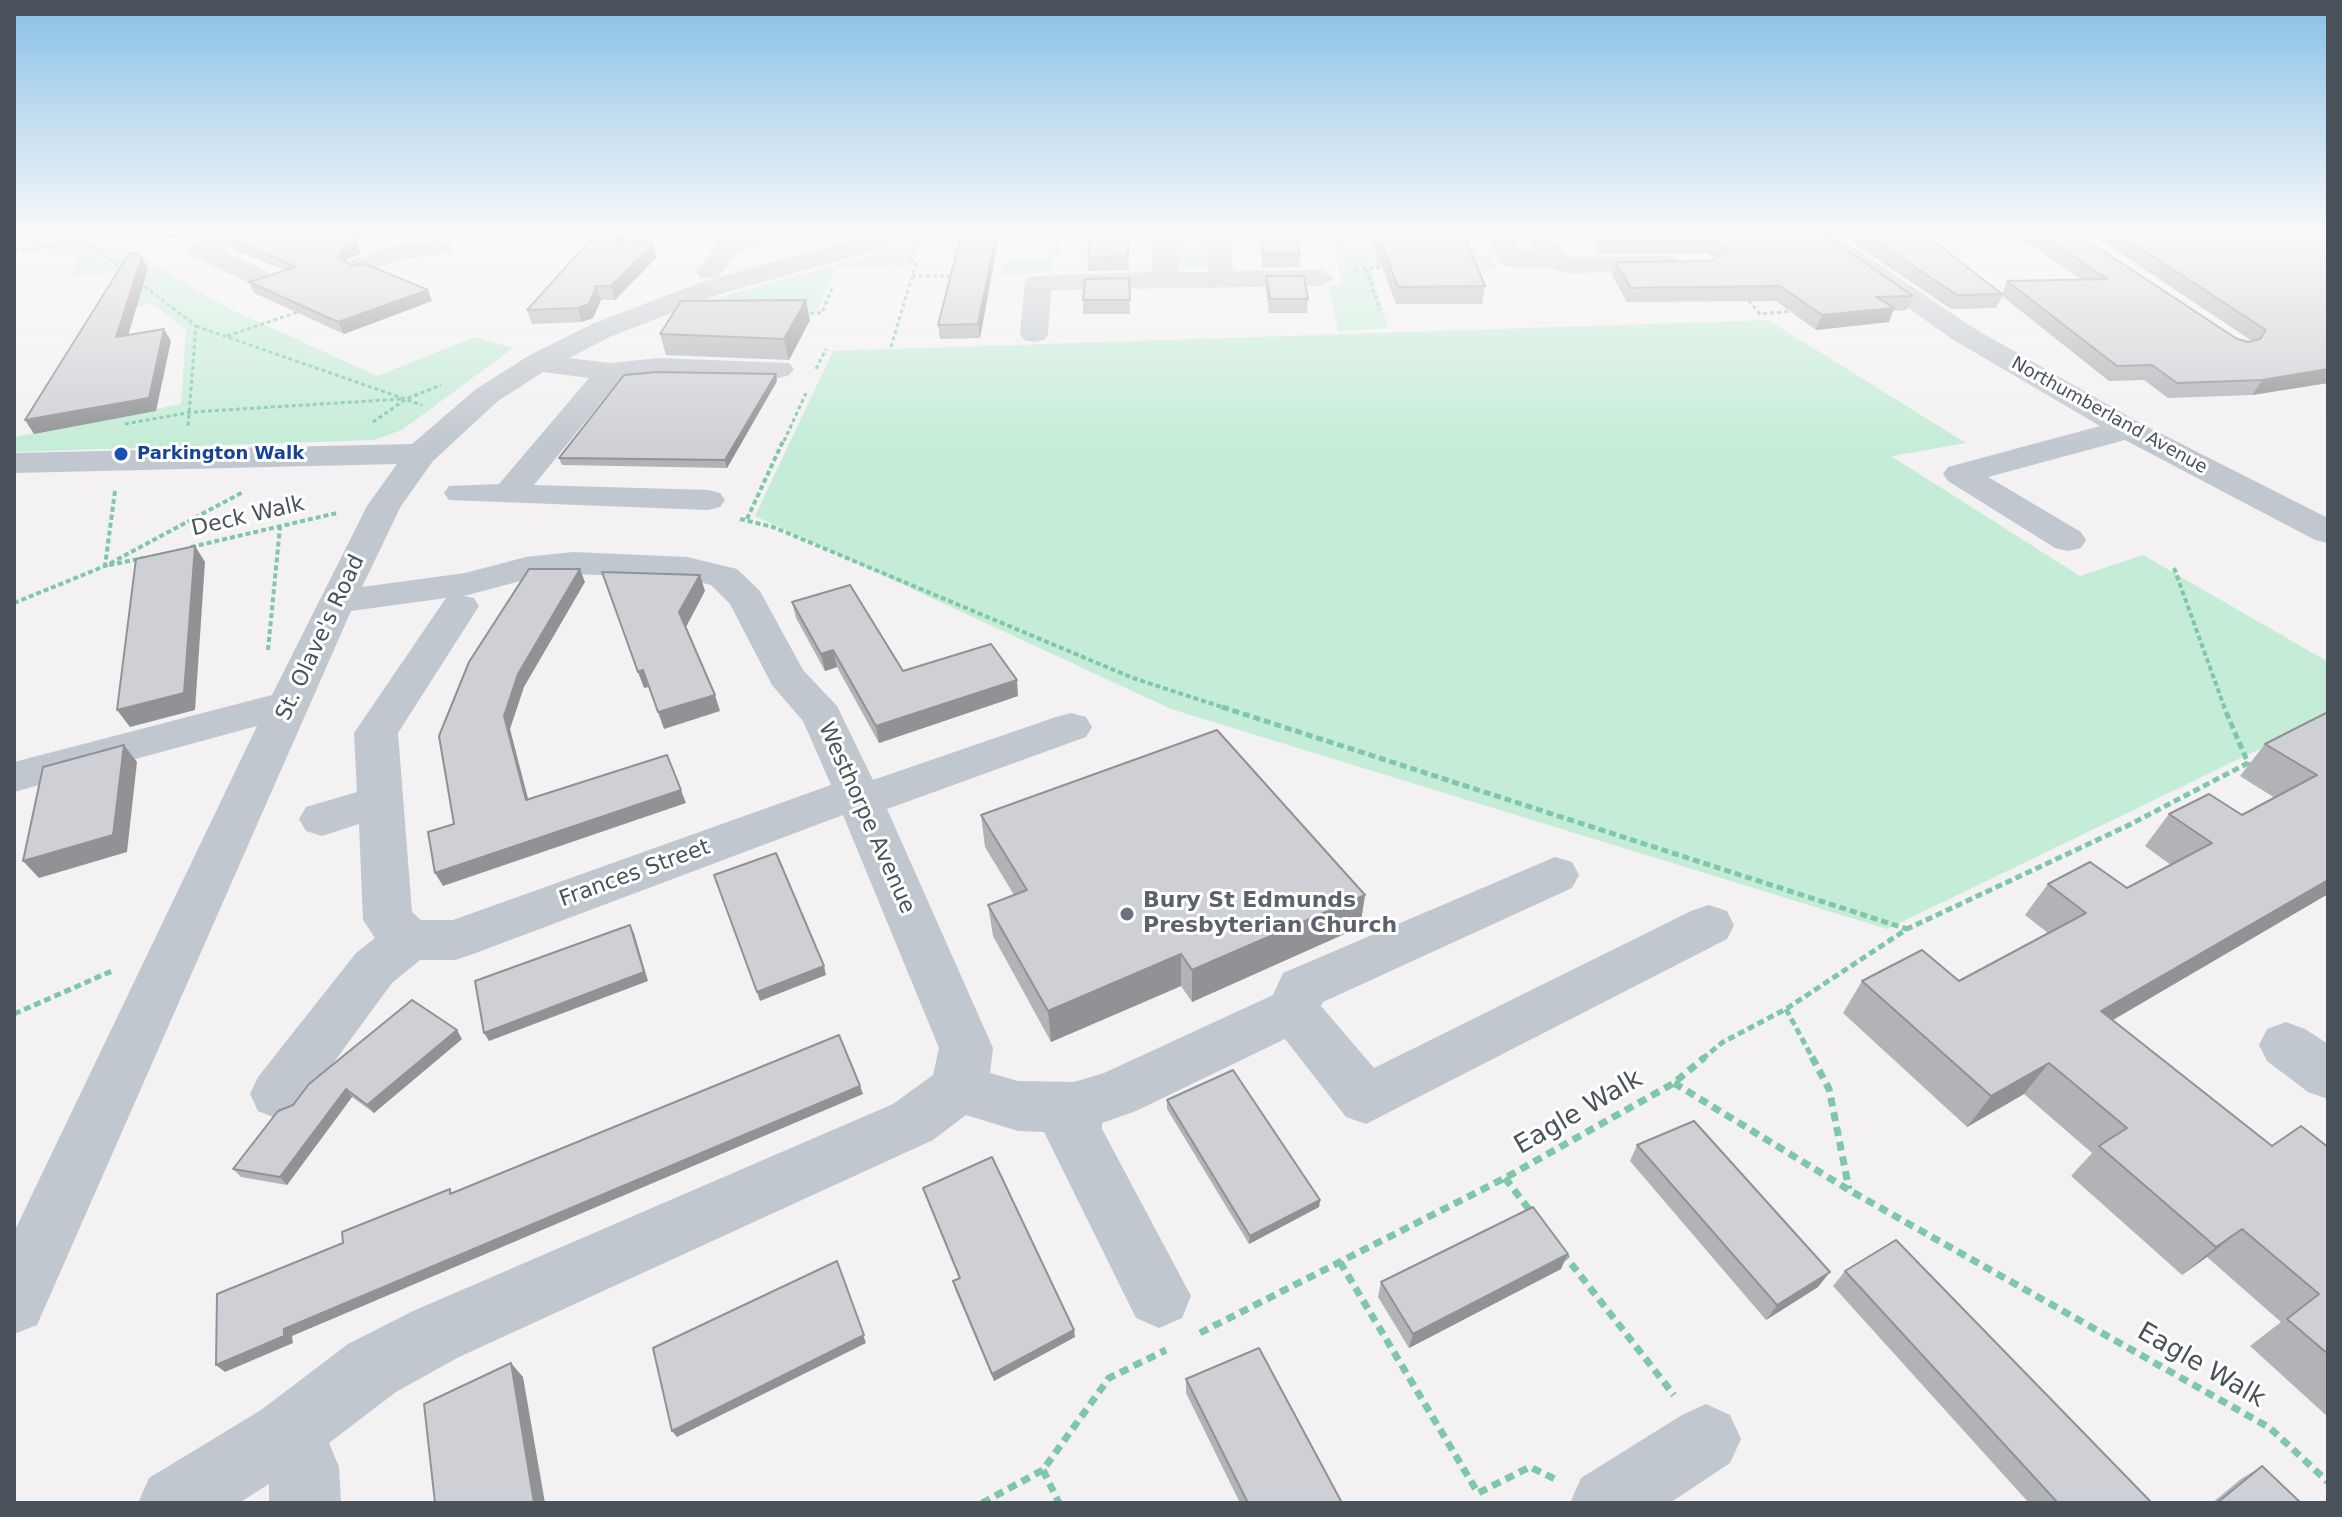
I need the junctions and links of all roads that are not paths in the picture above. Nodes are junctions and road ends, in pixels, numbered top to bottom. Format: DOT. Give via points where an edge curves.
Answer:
graph roads {
  1 [pos="662,306"];
  2 [pos="1036,306"];
  3 [pos="1922,306"];
  4 [pos="1034,334"];
  5 [pos="538,362"];
  6 [pos="779,369"];
  7 [pos="610,372"];
  8 [pos="2129,430"];
  9 [pos="421,454"];
  10 [pos="14,463"];
  11 [pos="461,493"];
  12 [pos="509,493"];
  13 [pos="708,500"];
  14 [pos="2328,532"];
  15 [pos="2068,540"];
  16 [pos="336,602"];
  17 [pos="460,606"];
  18 [pos="278,684"];
  19 [pos="1071,727"];
  20 [pos="14,777"];
  21 [pos="859,797"];
  22 [pos="380,801"];
  23 [pos="322,819"];
  24 [pos="1555,875"];
  25 [pos="1709,925"];
  26 [pos="409,940"];
  27 [pos="1293,1010"];
  28 [pos="959,1088"];
  29 [pos="278,1094"];
  30 [pos="1074,1107"];
  31 [pos="14,1302"];
  32 [pos="1176,1326"];
  33 [pos="285,1434"];
  34 [pos="174,1503"];
  35 [pos="305,1503"];
  1 -- 5 [label="street, St. Olave's Road"];
  2 -- 4 [label="street"];
  3 -- 8 [label="street, Northumberland Avenue"];
  5 -- 7 [label="street"];
  5 -- 9 [label="street, St. Olave's Road" via="487,395"];
  6 -- 7 [label="street" via="659,367"];
  7 -- 12 [label="street"];
  8 -- 14 [label="street, Northumberland Avenue"];
  8 -- 15 [label="street" via="1960,474"];
  9 -- 10 [label="street"];
  9 -- 16 [label="street, St. Olave's Road" via="384,506"];
  11 -- 12 [label="street"];
  12 -- 13 [label="street"];
  16 -- 18 [label="street, St. Olave's Road"];
  16 -- 21 [label="street, Westhorpe Avenue" via="573,563 711,572 747,599 786,676 822,716"];
  17 -- 22 [label="street" via="376,733"];
  18 -- 20 [label="street"];
  18 -- 31 [label="street, St. Olave's Road" via="174,953"];
  19 -- 21 [label="street, Frances Street"];
  21 -- 26 [label="street, Frances Street" via="455,940"];
  21 -- 28 [label="street, Westhorpe Avenue" via="966,1048"];
  22 -- 23 [label="street"];
  22 -- 26 [label="street" via="388,920"];
  24 -- 27 [label="street" via="1302,988"];
  25 -- 27 [label="street" via="1366,1099"];
  26 -- 29 [label="street" via="374,968"];
  27 -- 30 [label="street" via="1116,1094"];
  28 -- 30 [label="street" via="1018,1106"];
  28 -- 33 [label="street" via="913,1122 436,1334 372,1368"];
  30 -- 32 [label="street" via="1073,1132"];
  33 -- 34 [label="street"];
  33 -- 35 [label="street" via="304,1467"];
}
